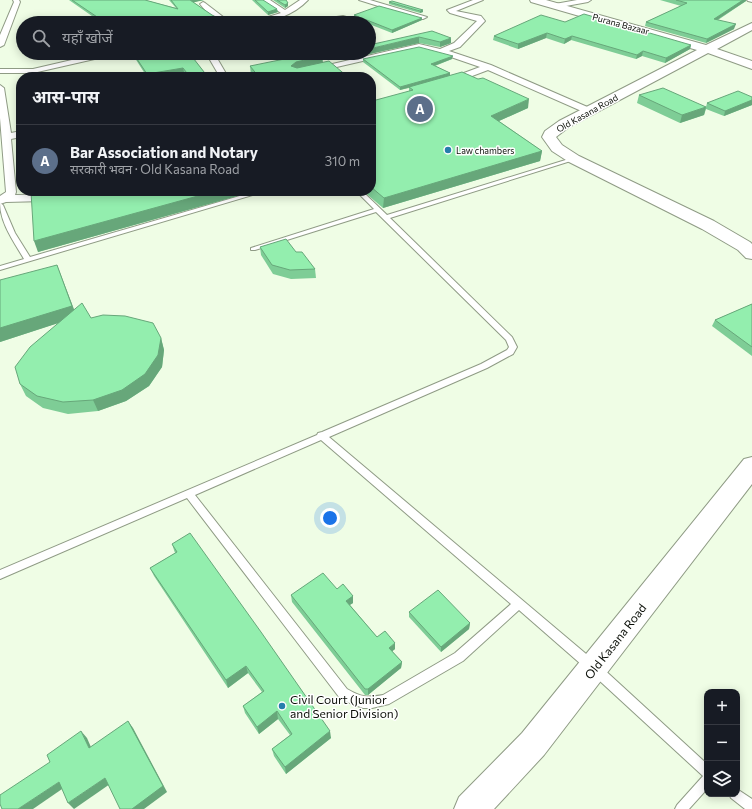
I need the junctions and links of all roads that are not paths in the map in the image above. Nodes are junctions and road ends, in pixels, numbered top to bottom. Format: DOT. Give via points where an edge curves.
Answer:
graph roads {
  1 [pos="16,0"];
  2 [pos="265,0"];
  3 [pos="305,0"];
  4 [pos="362,0"];
  5 [pos="480,0"];
  6 [pos="535,0"];
  7 [pos="588,0"];
  8 [pos="203,4"];
  9 [pos="555,6"];
  10 [pos="286,13"];
  11 [pos="216,16"];
  12 [pos="276,16"];
  13 [pos="423,17"];
  14 [pos="752,26"];
  15 [pos="0,44"];
  16 [pos="707,49"];
  17 [pos="440,52"];
  18 [pos="376,56"];
  19 [pos="83,60"];
  20 [pos="214,60"];
  21 [pos="360,60"];
  22 [pos="752,65"];
  23 [pos="488,67"];
  24 [pos="0,71"];
  25 [pos="34,72"];
  26 [pos="34,72"];
  27 [pos="221,72"];
  28 [pos="304,72"];
  29 [pos="439,85"];
  30 [pos="0,88"];
  31 [pos="589,111"];
  32 [pos="16,135"];
  33 [pos="6,137"];
  34 [pos="574,159"];
  35 [pos="55,196"];
  36 [pos="246,196"];
  37 [pos="363,196"];
  38 [pos="1,202"];
  39 [pos="376,210"];
  40 [pos="385,218"];
  41 [pos="253,249"];
  42 [pos="752,254"];
  43 [pos="28,260"];
  44 [pos="0,268"];
  45 [pos="321,435"];
  46 [pos="752,466"];
  47 [pos="188,494"];
  48 [pos="0,575"];
  49 [pos="518,604"];
  50 [pos="594,668"];
  51 [pos="704,769"];
  52 [pos="704,783"];
  53 [pos="739,797"];
  54 [pos="752,807"];
  55 [pos="471,809"];
  56 [pos="680,809"];
  1 -- 15 [label="street"];
  2 -- 10 [label="street"];
  3 -- 10 [label="street"];
  4 -- 13 [label="street"];
  5 -- 17 [label="street" via="450,11 481,21 457,45"];
  6 -- 9 [label="street, Purana Bazaar"];
  7 -- 9 [label="street"];
  8 -- 11 [label="street"];
  9 -- 16 [label="street, Purana Bazaar"];
  10 -- 12 [label="street"];
  14 -- 16 [label="street, Old Kasana Road"];
  16 -- 22 [label="street, Purana Bazaar"];
  16 -- 31 [label="street, Old Kasana Road"];
  17 -- 18 [label="street" via="416,46"];
  17 -- 23 [label="street"];
  19 -- 26 [label="street"];
  20 -- 27 [label="street"];
  21 -- 28 [label="street"];
  23 -- 29 [label="street"];
  23 -- 31 [label="street"];
  24 -- 25 [label="street"];
  30 -- 33 [label="street"];
  31 -- 34 [label="street, Old Kasana Road" via="558,127 549,137 557,148"];
  32 -- 33 [label="street"];
  33 -- 38 [label="street" via="11,192"];
  34 -- 40 [label="lane"];
  34 -- 42 [label="street, Old Kasana Road" via="708,226 744,246"];
  35 -- 38 [label="street"];
  36 -- 43 [label="lane"];
  37 -- 39 [label="lane"];
  38 -- 43 [label="lane" via="12,233"];
  39 -- 40 [label="lane"];
  39 -- 41 [label="lane"];
  40 -- 45 [label="lane" via="510,339 513,347 510,352 484,366"];
  43 -- 44 [label="lane"];
  45 -- 47 [label="lane"];
  45 -- 49 [label="lane"];
  46 -- 50 [label="street, Old Kasana Road"];
  47 -- 48 [label="lane"];
  47 -- 49 [label="lane" via="343,693 358,702 371,704 384,700 459,657"];
  49 -- 50 [label="lane"];
  50 -- 51 [label="lane"];
  50 -- 55 [label="street, Old Kasana Road" via="533,744"];
  52 -- 56 [label="lane"];
  53 -- 54 [label="lane"];
}
